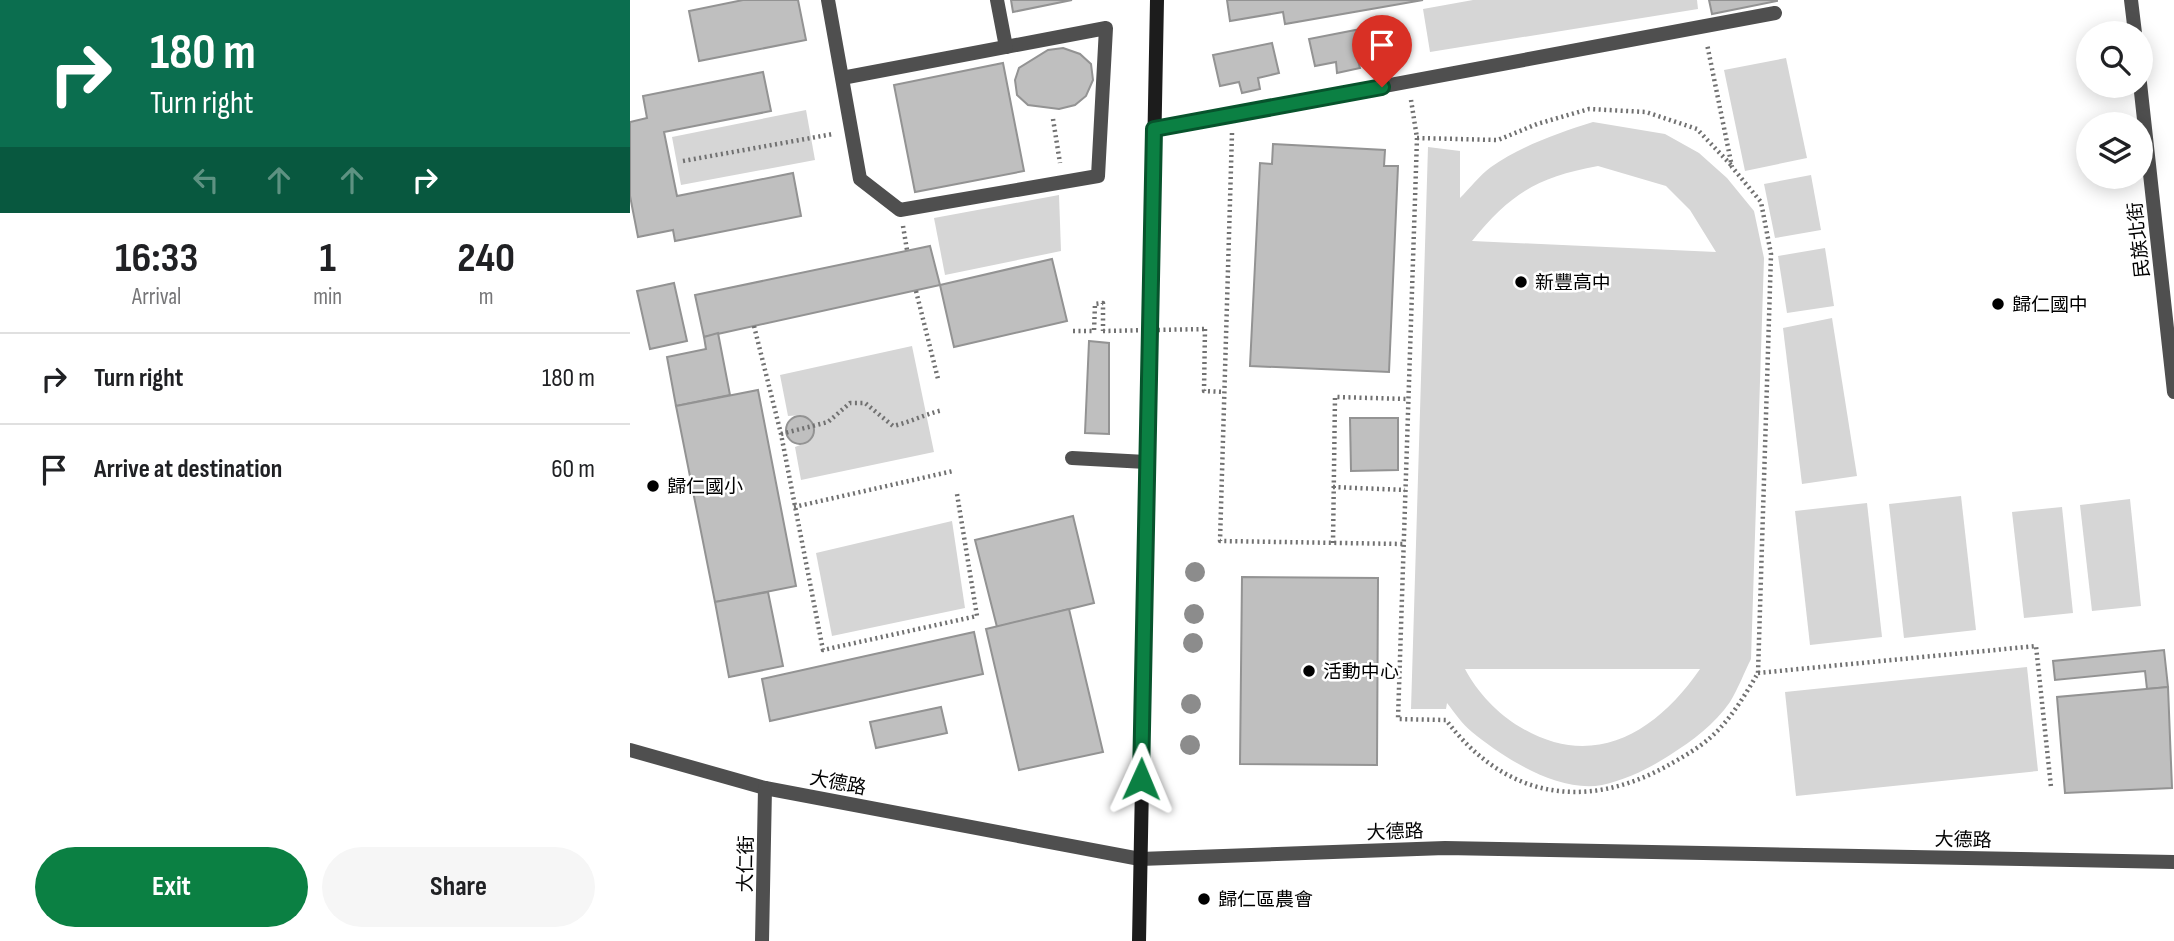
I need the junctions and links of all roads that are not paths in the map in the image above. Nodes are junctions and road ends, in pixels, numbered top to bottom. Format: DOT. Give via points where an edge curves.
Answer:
graph roads {
  1 [pos="828,0"];
  2 [pos="997,0"];
  3 [pos="1157,0"];
  4 [pos="2131,0"];
  5 [pos="1775,13"];
  6 [pos="2134,21"];
  7 [pos="1006,47"];
  8 [pos="842,78"];
  9 [pos="2142,98"];
  10 [pos="1154,129"];
  11 [pos="2168,275"];
  12 [pos="2174,392"];
  13 [pos="1072,458"];
  14 [pos="1146,462"];
  15 [pos="630,750"];
  16 [pos="765,788"];
  17 [pos="1140,859"];
  18 [pos="2174,862"];
  19 [pos="762,941"];
  20 [pos="1139,941"];
  1 -- 8 [label="street"];
  2 -- 7 [label="street"];
  3 -- 10 [label="street"];
  4 -- 6 [label="street"];
  5 -- 10 [label="street"];
  7 -- 8 [label="street"];
  7 -- 8 [label="street" via="1106,28 1098,176 900,210 860,179"];
  9 -- 11 [label="street, 民族北街"];
  10 -- 14 [label="street"];
  11 -- 12 [label="street, 民族北街"];
  13 -- 14 [label="street"];
  14 -- 17 [label="street"];
  15 -- 16 [label="street, 大德路"];
  16 -- 17 [label="street, 大德路"];
  16 -- 19 [label="street, 大仁街"];
  17 -- 18 [label="street, 大德路" via="1445,848"];
  17 -- 20 [label="street"];
}
